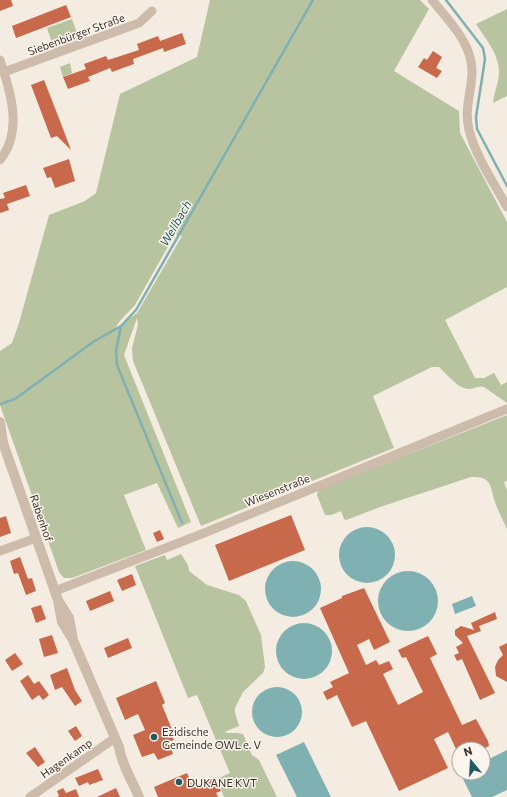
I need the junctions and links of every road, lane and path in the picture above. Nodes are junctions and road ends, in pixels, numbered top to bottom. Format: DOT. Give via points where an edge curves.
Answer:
graph roads {
  1 [pos="432,0"];
  2 [pos="152,11"];
  3 [pos="0,60"];
  4 [pos="4,72"];
  5 [pos="0,160"];
  6 [pos="507,207"];
  7 [pos="507,409"];
  8 [pos="0,422"];
  9 [pos="2,441"];
  10 [pos="36,538"];
  11 [pos="0,552"];
  12 [pos="56,596"];
  13 [pos="115,738"];
  14 [pos="30,797"];
  15 [pos="140,797"];
  1 -- 6 [label="street" via="461,36 471,59 472,73 467,106 469,130"];
  2 -- 4 [label="street, Siebenbürger Straße" via="140,23"];
  3 -- 4 [label="street"];
  4 -- 5 [label="street" via="13,110 13,126 8,147"];
  7 -- 12 [label="street, Wiesenstraße"];
  8 -- 9 [label="street, Rabenhof"];
  9 -- 10 [label="street, Rabenhof"];
  10 -- 11 [label="street"];
  10 -- 12 [label="street, Rabenhof"];
  12 -- 13 [label="street, Rabenhof" via="62,622 73,640"];
  13 -- 14 [label="street, Hagenkamp"];
  13 -- 15 [label="street, Rabenhof" via="121,760"];
}
